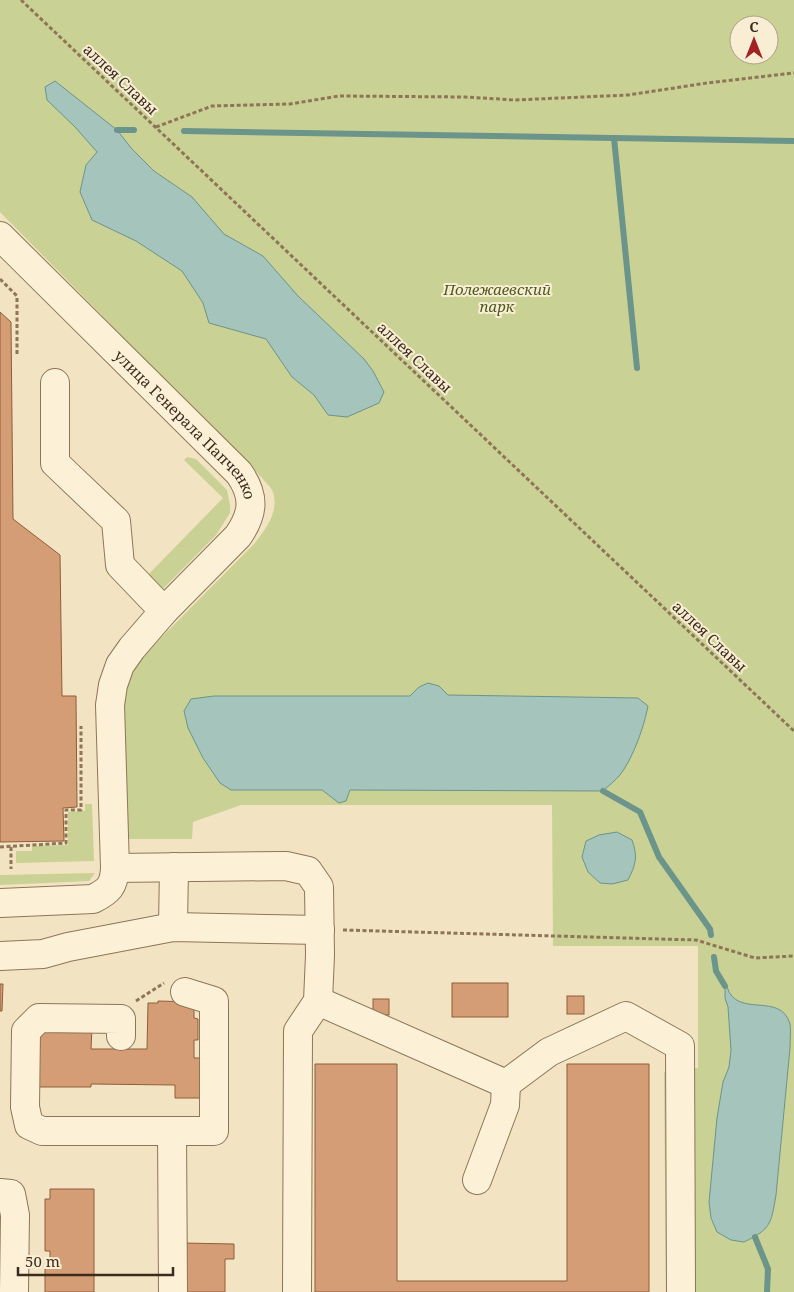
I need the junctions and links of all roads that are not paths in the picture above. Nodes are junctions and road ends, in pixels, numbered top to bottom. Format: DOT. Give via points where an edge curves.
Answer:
graph roads {
  1 [pos="0,236"];
  2 [pos="55,383"];
  3 [pos="164,611"];
  4 [pos="174,867"];
  5 [pos="115,868"];
  6 [pos="0,903"];
  7 [pos="173,927"];
  8 [pos="320,930"];
  9 [pos="0,956"];
  10 [pos="185,992"];
  11 [pos="318,1001"];
  12 [pos="121,1036"];
  13 [pos="506,1084"];
  14 [pos="172,1131"];
  15 [pos="477,1180"];
  16 [pos="0,1194"];
  17 [pos="14,1292"];
  18 [pos="172,1292"];
  19 [pos="297,1292"];
  20 [pos="681,1292"];
  1 -- 3 [label="street, улица Генерала Папченко" via="239,473 246,484 251,497 251,511 246,524"];
  2 -- 3 [label="street" via="55,463 116,521 120,565"];
  3 -- 5 [label="street, улица Генерала Папченко" via="120,664 113,685 110,705"];
  4 -- 5 [label="street"];
  4 -- 7 [label="street"];
  4 -- 8 [label="street" via="286,866 308,871 319,887"];
  5 -- 6 [label="street, улица Генерала Папченко" via="107,892 94,899"];
  7 -- 8 [label="street"];
  7 -- 9 [label="street" via="43,954"];
  8 -- 11 [label="street"];
  10 -- 14 [label="street" via="214,1001 214,1131"];
  11 -- 13 [label="street"];
  11 -- 19 [label="street" via="298,1031"];
  12 -- 14 [label="street" via="121,1019 39,1018 26,1031 25,1107 29,1125 42,1131"];
  13 -- 15 [label="street" via="505,1105"];
  13 -- 20 [label="street" via="549,1052 626,1016 680,1046"];
  14 -- 18 [label="street"];
  16 -- 17 [label="street" via="11,1194 15,1215"];
}
